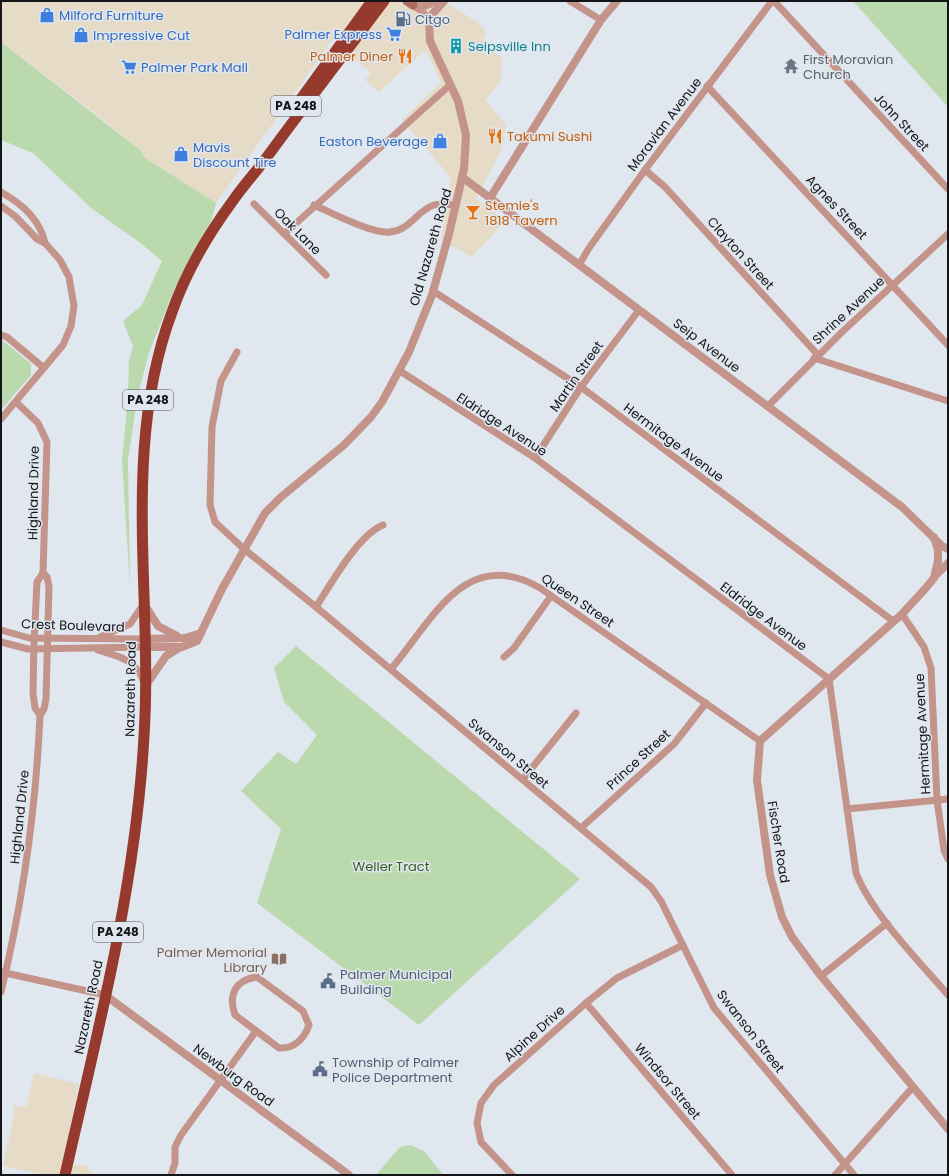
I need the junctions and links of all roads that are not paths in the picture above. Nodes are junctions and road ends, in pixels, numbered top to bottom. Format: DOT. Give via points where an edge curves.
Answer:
graph roads {
  1 [pos="372,1"];
  2 [pos="384,1"];
  3 [pos="437,1"];
  4 [pos="444,1"];
  5 [pos="570,1"];
  6 [pos="617,1"];
  7 [pos="773,1"];
  8 [pos="410,3"];
  9 [pos="428,19"];
  10 [pos="601,20"];
  11 [pos="450,85"];
  12 [pos="707,86"];
  13 [pos="645,170"];
  14 [pos="462,177"];
  15 [pos="948,189"];
  16 [pos="1,192"];
  17 [pos="490,198"];
  18 [pos="254,204"];
  19 [pos="314,205"];
  20 [pos="1,206"];
  21 [pos="456,206"];
  22 [pos="223,213"];
  23 [pos="284,234"];
  24 [pos="948,234"];
  25 [pos="46,243"];
  26 [pos="579,265"];
  27 [pos="326,275"];
  28 [pos="893,285"];
  29 [pos="433,291"];
  30 [pos="639,310"];
  31 [pos="1,335"];
  32 [pos="948,345"];
  33 [pos="237,352"];
  34 [pos="816,357"];
  35 [pos="44,368"];
  36 [pos="400,371"];
  37 [pos="581,387"];
  38 [pos="948,401"];
  39 [pos="16,402"];
  40 [pos="768,406"];
  41 [pos="1,419"];
  42 [pos="535,458"];
  43 [pos="383,525"];
  44 [pos="934,537"];
  45 [pos="244,549"];
  46 [pos="948,549"];
  47 [pos="948,563"];
  48 [pos="43,573"];
  49 [pos="934,578"];
  50 [pos="551,596"];
  51 [pos="144,603"];
  52 [pos="316,607"];
  53 [pos="902,614"];
  54 [pos="893,621"];
  55 [pos="1,630"];
  56 [pos="201,633"];
  57 [pos="34,638"];
  58 [pos="48,638"];
  59 [pos="183,638"];
  60 [pos="95,639"];
  61 [pos="1,642"];
  62 [pos="145,643"];
  63 [pos="182,647"];
  64 [pos="92,648"];
  65 [pos="34,649"];
  66 [pos="48,649"];
  67 [pos="504,657"];
  68 [pos="390,669"];
  69 [pos="829,679"];
  70 [pos="145,686"];
  71 [pos="706,703"];
  72 [pos="576,713"];
  73 [pos="40,715"];
  74 [pos="760,741"];
  75 [pos="523,779"];
  76 [pos="948,799"];
  77 [pos="937,800"];
  78 [pos="847,809"];
  79 [pos="581,828"];
  80 [pos="948,859"];
  81 [pos="887,922"];
  82 [pos="684,945"];
  83 [pos="3,973"];
  84 [pos="821,976"];
  85 [pos="1,992"];
  86 [pos="105,995"];
  87 [pos="948,995"];
  88 [pos="586,1003"];
  89 [pos="256,1031"];
  90 [pos="221,1080"];
  91 [pos="913,1087"];
  92 [pos="948,1128"];
  93 [pos="845,1164"];
  94 [pos="65,1175"];
  95 [pos="171,1175"];
  96 [pos="348,1175"];
  97 [pos="512,1175"];
  98 [pos="732,1175"];
  99 [pos="834,1175"];
  100 [pos="854,1175"];
  1 -- 22 [label="highway, Nazareth Road / PA 248" via="262,152"];
  2 -- 22 [label="highway, Nazareth Road / PA 248"];
  3 -- 8 [label="street" via="424,6"];
  4 -- 9 [label="street"];
  5 -- 10 [label="street"];
  6 -- 10 [label="street"];
  7 -- 12 [label="street, Moravian Avenue"];
  7 -- 15 [label="street, John Street"];
  8 -- 9 [label="street" via="421,10"];
  9 -- 11 [label="street, Old Nazareth Road" via="430,41"];
  10 -- 17 [label="street"];
  11 -- 14 [label="street, Old Nazareth Road" via="460,107 465,130 466,155"];
  11 -- 19 [label="street"];
  12 -- 13 [label="street, Moravian Avenue"];
  12 -- 28 [label="street, Agnes Street"];
  13 -- 26 [label="street, Moravian Avenue"];
  13 -- 34 [label="street, Clayton Street" via="665,187"];
  14 -- 17 [label="street, Seip Avenue"];
  14 -- 21 [label="street, Old Nazareth Road"];
  16 -- 25 [label="street" via="12,198 29,214"];
  17 -- 26 [label="street, Seip Avenue"];
  18 -- 23 [label="street, Oak Lane"];
  19 -- 21 [label="street" via="362,225 389,232 408,226 435,205"];
  19 -- 23 [label="street"];
  20 -- 25 [label="street" via="15,216 37,239"];
  21 -- 29 [label="street, Old Nazareth Road"];
  22 -- 51 [label="highway, Nazareth Road / PA 248" via="197,256 178,295 163,337 152,382 146,412 143,456"];
  23 -- 27 [label="street, Oak Lane"];
  24 -- 28 [label="street, Shrine Avenue"];
  25 -- 35 [label="street" via="64,267 72,286 74,306 67,339"];
  26 -- 30 [label="street, Seip Avenue"];
  28 -- 32 [label="street, Agnes Street"];
  28 -- 34 [label="street, Shrine Avenue"];
  29 -- 36 [label="street, Old Nazareth Road"];
  29 -- 37 [label="street, Hermitage Avenue"];
  30 -- 37 [label="street, Martin Street"];
  30 -- 40 [label="street, Seip Avenue"];
  31 -- 35 [label="street" via="7,337"];
  33 -- 45 [label="street, Swanson Street" via="221,381 215,411 211,441 210,505 216,522"];
  34 -- 38 [label="street, Clayton Street"];
  34 -- 40 [label="street, Shrine Avenue"];
  35 -- 39 [label="street"];
  36 -- 42 [label="street, Eldridge Avenue"];
  36 -- 45 [label="street, Old Nazareth Road" via="371,417 341,448 271,507"];
  37 -- 42 [label="street, Martin Street"];
  37 -- 54 [label="street, Hermitage Avenue"];
  39 -- 41 [label="street"];
  39 -- 48 [label="street, Highland Drive" via="38,423 47,442"];
  40 -- 44 [label="street, Seip Avenue" via="902,507"];
  42 -- 69 [label="street, Eldridge Avenue"];
  43 -- 52 [label="street" via="376,528 342,567"];
  44 -- 46 [label="street, Seip Avenue"];
  44 -- 49 [label="street" via="938,555"];
  45 -- 52 [label="street, Swanson Street"];
  45 -- 56 [label="street, Old Nazareth Road"];
  47 -- 49 [label="street"];
  48 -- 57 [label="street, Highland Drive" via="37,582"];
  48 -- 58 [label="street, Highland Drive" via="49,586"];
  49 -- 53 [label="street"];
  50 -- 67 [label="street" via="514,648"];
  50 -- 68 [label="street, Queen Street" via="532,583 513,577 494,575 466,583 445,600"];
  50 -- 71 [label="street, Queen Street"];
  51 -- 59 [label="street" via="158,626"];
  51 -- 60 [label="street" via="130,624"];
  51 -- 62 [label="highway, Nazareth Road / PA 248"];
  52 -- 68 [label="street, Swanson Street"];
  53 -- 54 [label="street"];
  53 -- 77 [label="street, Hermitage Avenue" via="924,647 931,668"];
  54 -- 69 [label="street"];
  55 -- 57 [label="street, Crest Boulevard"];
  56 -- 59 [label="street"];
  56 -- 63 [label="street, Old Nazareth Road" via="197,641"];
  57 -- 58 [label="street, Crest Boulevard"];
  57 -- 65 [label="street, Highland Drive"];
  58 -- 60 [label="street, Crest Boulevard"];
  58 -- 66 [label="street, Highland Drive"];
  59 -- 62 [label="street"];
  60 -- 62 [label="street, Crest Boulevard"];
  61 -- 65 [label="street, Crest Boulevard"];
  62 -- 63 [label="street, Old Nazareth Road"];
  62 -- 64 [label="street, Crest Boulevard"];
  62 -- 70 [label="highway, Nazareth Road / PA 248"];
  63 -- 70 [label="street" via="166,656"];
  64 -- 66 [label="street, Crest Boulevard"];
  64 -- 70 [label="street" via="132,662"];
  65 -- 66 [label="street, Crest Boulevard"];
  65 -- 73 [label="street, Highland Drive" via="35,708"];
  66 -- 73 [label="street, Highland Drive" via="46,699"];
  68 -- 75 [label="street, Swanson Street"];
  69 -- 74 [label="street"];
  69 -- 78 [label="street"];
  70 -- 86 [label="highway, Nazareth Road / PA 248" via="144,736 135,834 127,889"];
  71 -- 74 [label="street, Queen Street"];
  71 -- 79 [label="street, Prince Street" via="674,744"];
  72 -- 75 [label="street"];
  73 -- 83 [label="street, Highland Drive" via="30,841 21,899"];
  74 -- 84 [label="street, Fischer Road" via="757,780 770,875 782,917 792,938"];
  75 -- 79 [label="street, Swanson Street"];
  76 -- 77 [label="street"];
  77 -- 78 [label="street"];
  77 -- 80 [label="street, Hermitage Avenue" via="944,850"];
  78 -- 81 [label="street" via="856,873 861,885"];
  79 -- 82 [label="street, Swanson Street" via="651,887"];
  81 -- 84 [label="street"];
  81 -- 87 [label="street"];
  82 -- 88 [label="street, Alpine Drive" via="617,978"];
  82 -- 93 [label="street, Swanson Street" via="714,1008"];
  83 -- 85 [label="street, Highland Drive"];
  83 -- 86 [label="street"];
  84 -- 91 [label="street, Fischer Road"];
  86 -- 90 [label="street, Newburg Road"];
  86 -- 94 [label="highway, Nazareth Road / PA 248"];
  88 -- 97 [label="street, Alpine Drive" via="494,1085 481,1103 477,1123 481,1142"];
  88 -- 98 [label="street, Windsor Street"];
  89 -- 89 [label="street" via="279,1048 287,1049 302,1039 308,1025 303,1011 257,977 249,978 242,983 231,998 235,1015"];
  89 -- 90 [label="street"];
  90 -- 95 [label="street" via="181,1135 175,1147 175,1163"];
  90 -- 96 [label="street, Newburg Road"];
  91 -- 92 [label="street, Fischer Road"];
  91 -- 93 [label="street"];
  93 -- 99 [label="street"];
  93 -- 100 [label="street, Swanson Street"];
}
